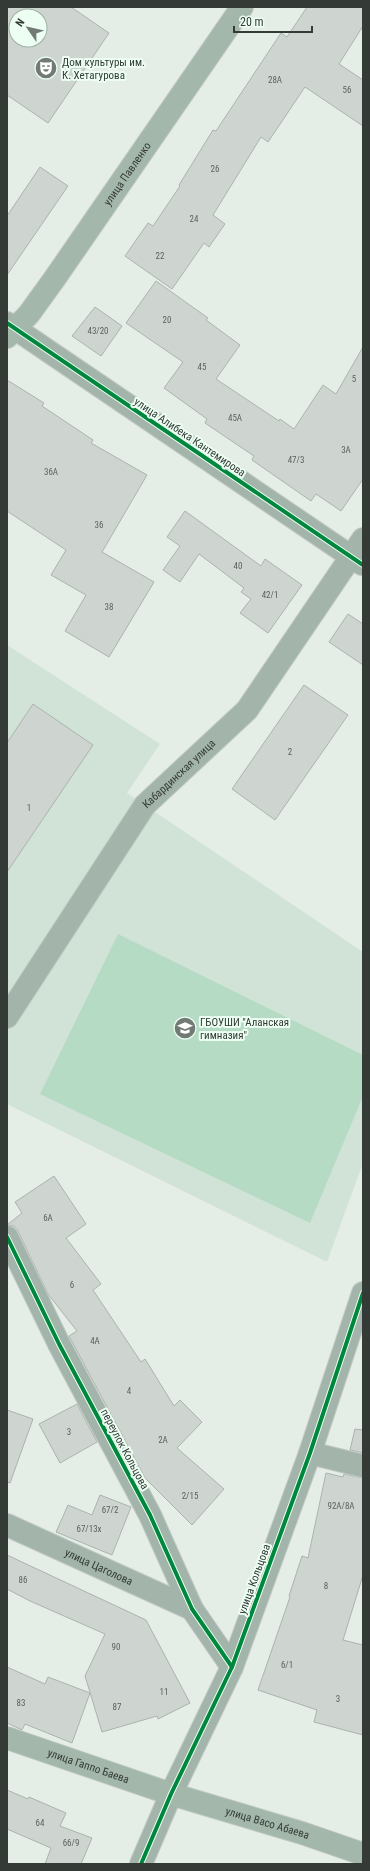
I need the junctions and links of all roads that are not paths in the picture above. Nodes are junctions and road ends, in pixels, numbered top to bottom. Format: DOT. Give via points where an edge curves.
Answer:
graph roads {
  1 [pos="242,7"];
  2 [pos="10,330"];
  3 [pos="363,539"];
  4 [pos="357,561"];
  5 [pos="7,1017"];
  6 [pos="7,1237"];
  7 [pos="363,1292"];
  8 [pos="310,1453"];
  9 [pos="363,1466"];
  10 [pos="7,1525"];
  11 [pos="192,1608"];
  12 [pos="232,1667"];
  13 [pos="7,1738"];
  14 [pos="170,1794"];
  15 [pos="363,1854"];
  16 [pos="140,1864"];
  1 -- 2 [label="main road, улица Павленко" via="55,278"];
  2 -- 4 [label="street, улица Алибека Кантемирова"];
  3 -- 4 [label="street, Кабардинская улица"];
  4 -- 5 [label="street, Кабардинская улица" via="247,710 145,805"];
  6 -- 11 [label="street, переулок Кольцова" via="59,1344 150,1515"];
  7 -- 8 [label="street, улица Кольцова"];
  8 -- 9 [label="street"];
  8 -- 12 [label="street, улица Кольцова"];
  10 -- 11 [label="street, улица Цаголова"];
  11 -- 12 [label="street, переулок Кольцова"];
  12 -- 14 [label="street, улица Кольцова"];
  13 -- 14 [label="main road, улица Гаппо Баева"];
  14 -- 15 [label="main road, улица Васо Абаева"];
  14 -- 16 [label="street, улица Кольцова"];
}
